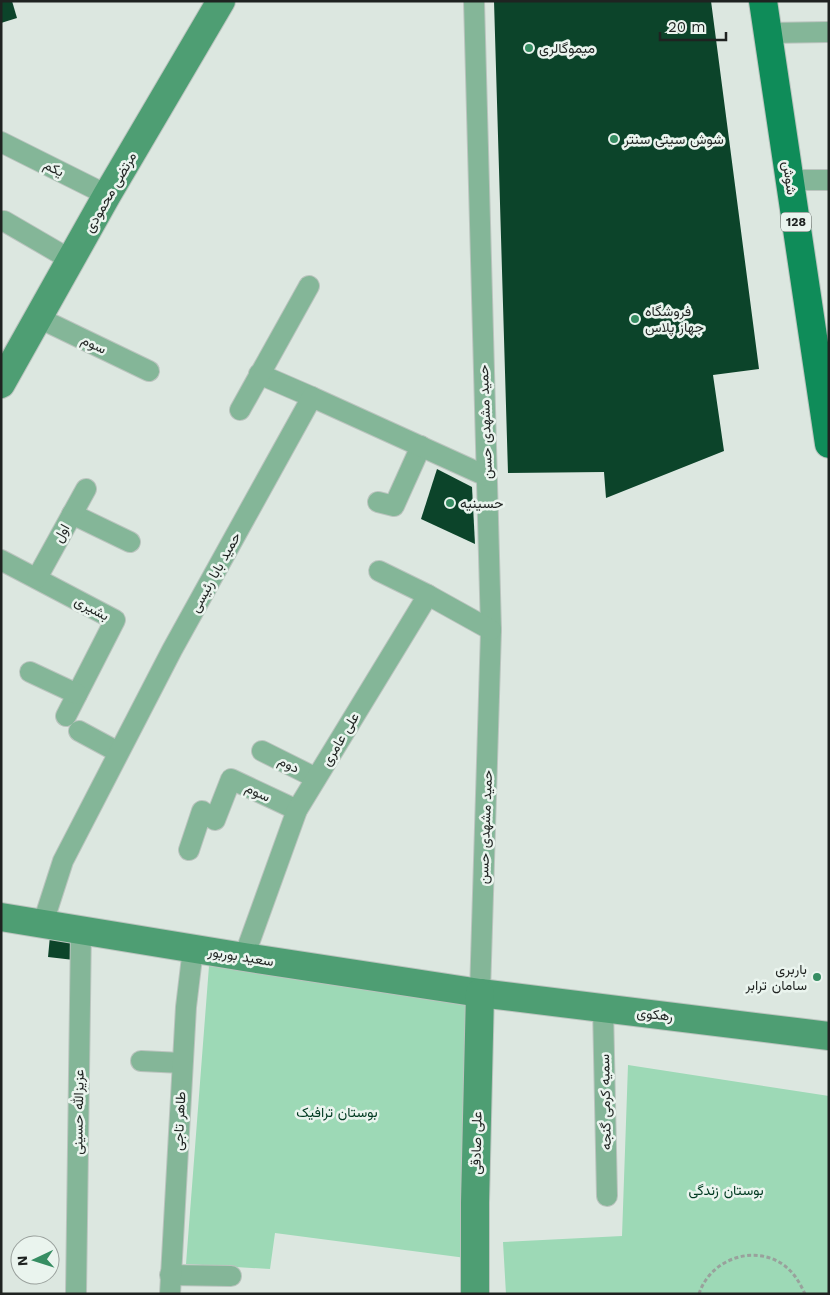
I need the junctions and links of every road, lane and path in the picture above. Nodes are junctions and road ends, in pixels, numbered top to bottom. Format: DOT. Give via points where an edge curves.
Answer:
graph roads {
  1 [pos="221,1"];
  2 [pos="474,1"];
  3 [pos="763,1"];
  4 [pos="829,32"];
  5 [pos="768,33"];
  6 [pos="1,142"];
  7 [pos="790,180"];
  8 [pos="829,180"];
  9 [pos="107,195"];
  10 [pos="4,221"];
  11 [pos="71,260"];
  12 [pos="309,286"];
  13 [pos="38,318"];
  14 [pos="6,366"];
  15 [pos="148,371"];
  16 [pos="259,374"];
  17 [pos="312,397"];
  18 [pos="240,410"];
  19 [pos="829,444"];
  20 [pos="421,446"];
  21 [pos="486,476"];
  22 [pos="86,488"];
  23 [pos="378,502"];
  24 [pos="72,514"];
  25 [pos="130,542"];
  26 [pos="1,560"];
  27 [pos="379,571"];
  28 [pos="37,578"];
  29 [pos="428,595"];
  30 [pos="491,630"];
  31 [pos="30,672"];
  32 [pos="77,694"];
  33 [pos="66,716"];
  34 [pos="79,731"];
  35 [pos="262,751"];
  36 [pos="118,752"];
  37 [pos="316,778"];
  38 [pos="297,810"];
  39 [pos="189,850"];
  40 [pos="1,917"];
  41 [pos="43,923"];
  42 [pos="81,929"];
  43 [pos="193,949"];
  44 [pos="244,957"];
  45 [pos="480,993"];
  46 [pos="603,1008"];
  47 [pos="829,1036"];
  48 [pos="141,1061"];
  49 [pos="182,1063"];
  50 [pos="607,1196"];
  51 [pos="231,1276"];
  52 [pos="170,1284"];
  53 [pos="76,1294"];
  54 [pos="475,1294"];
  55 [pos="699,1294"];
  56 [pos="805,1294"];
  1 -- 9 [label="street, مرتضی محمودی"];
  2 -- 21 [label="street, حمید مشهدی حسن"];
  3 -- 5 [label="main road, شوش / 128"];
  4 -- 5 [label="street"];
  5 -- 7 [label="main road, شوش / 128"];
  6 -- 9 [label="street, یکم"];
  7 -- 8 [label="street"];
  7 -- 19 [label="main road, شوش / 128"];
  9 -- 11 [label="street, مرتضی محمودی"];
  10 -- 11 [label="street"];
  11 -- 13 [label="street, مرتضی محمودی"];
  12 -- 16 [label="street"];
  13 -- 14 [label="street, مرتضی محمودی"];
  13 -- 15 [label="street, سوم"];
  16 -- 17 [label="street"];
  16 -- 18 [label="street"];
  17 -- 20 [label="street"];
  17 -- 36 [label="street, حمید بابا رئیسی"];
  20 -- 21 [label="street"];
  20 -- 23 [label="street" via="394,506"];
  21 -- 30 [label="street, حمید مشهدی حسن"];
  22 -- 24 [label="street, اول"];
  24 -- 25 [label="street"];
  24 -- 28 [label="street, اول"];
  26 -- 28 [label="street, بشیری"];
  27 -- 29 [label="street"];
  28 -- 32 [label="street, بشیری" via="115,620"];
  29 -- 30 [label="street"];
  29 -- 37 [label="street, علی عامری"];
  30 -- 45 [label="street, حمید مشهدی حسن"];
  31 -- 32 [label="street"];
  32 -- 33 [label="street, بشیری"];
  34 -- 36 [label="street"];
  35 -- 37 [label="street, دوم"];
  36 -- 41 [label="street, حمید بابا رئیسی" via="63,861"];
  37 -- 38 [label="street, علی عامری"];
  38 -- 39 [label="street, سوم" via="231,779 215,820 202,811"];
  38 -- 44 [label="street, علی عامری"];
  40 -- 41 [label="street, سعید بوربور"];
  41 -- 42 [label="street, سعید بوربور"];
  42 -- 43 [label="street, سعید بوربور"];
  42 -- 53 [label="street, عزیزالله حسینی"];
  43 -- 44 [label="street, سعید بوربور"];
  43 -- 49 [label="street, طاهر تاجی"];
  44 -- 45 [label="street, سعید بوربور"];
  45 -- 46 [label="street, رهکوی"];
  45 -- 54 [label="street, علی صادقی"];
  46 -- 47 [label="street, رهکوی"];
  46 -- 50 [label="street, سمیه کرمی گنجه"];
  48 -- 49 [label="street"];
  49 -- 52 [label="street, طاهر تاجی"];
  51 -- 52 [label="street"];
  55 -- 56 [label="path" via="714,1269 730,1259 749,1255 768,1257 784,1265 797,1277"];
}
